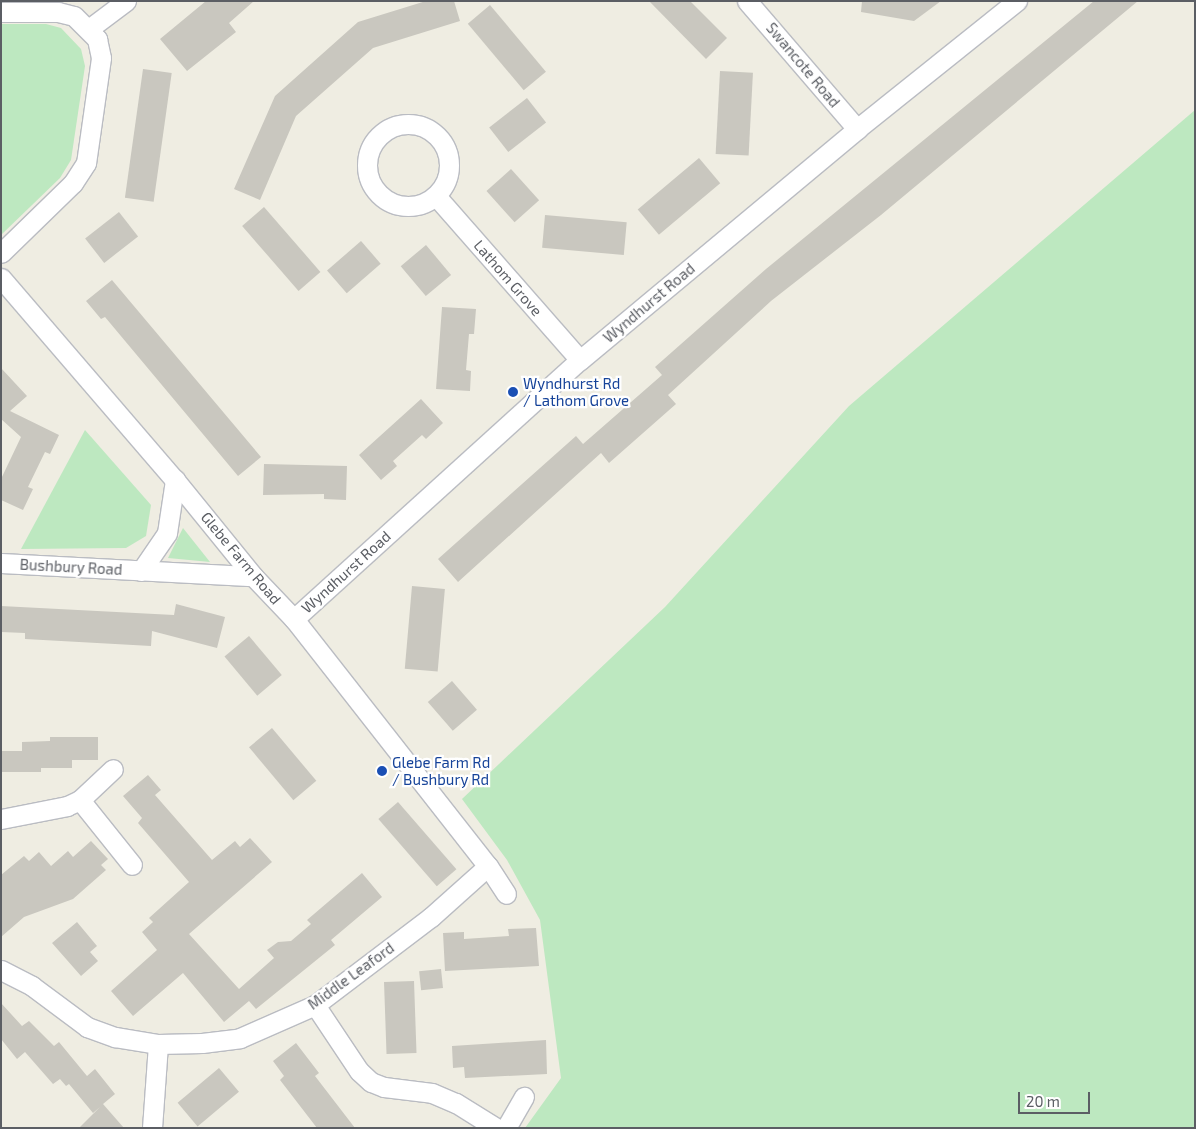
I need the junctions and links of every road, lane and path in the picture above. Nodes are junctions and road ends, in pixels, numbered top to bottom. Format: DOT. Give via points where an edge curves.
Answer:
graph roads {
  1 [pos="126,1"];
  2 [pos="747,1"];
  3 [pos="1017,1"];
  4 [pos="1,12"];
  5 [pos="90,28"];
  6 [pos="857,129"];
  7 [pos="436,196"];
  8 [pos="1,252"];
  9 [pos="1,278"];
  10 [pos="580,360"];
  11 [pos="175,480"];
  12 [pos="1,563"];
  13 [pos="141,571"];
  14 [pos="253,576"];
  15 [pos="294,619"];
  16 [pos="113,769"];
  17 [pos="80,800"];
  18 [pos="1,819"];
  19 [pos="132,865"];
  20 [pos="488,866"];
  21 [pos="506,894"];
  22 [pos="1,970"];
  23 [pos="315,1005"];
  24 [pos="158,1044"];
  25 [pos="524,1097"];
  26 [pos="152,1128"];
  27 [pos="496,1128"];
  28 [pos="506,1128"];
  1 -- 5 [label="street"];
  2 -- 6 [label="street, Swancote Road"];
  3 -- 6 [label="street, Wyndhurst Road"];
  4 -- 5 [label="street" via="58,12 74,16"];
  5 -- 8 [label="street" via="97,39 101,58 86,163 73,183"];
  6 -- 10 [label="street, Wyndhurst Road"];
  7 -- 7 [label="street" via="426,203 400,205 378,193 371,183 368,164 372,145 380,135 391,128 410,124 428,129 438,137 450,160 444,185"];
  7 -- 10 [label="street, Lathom Grove"];
  9 -- 11 [label="street, Glebe Farm Road"];
  10 -- 15 [label="street, Wyndhurst Road"];
  11 -- 13 [label="street, Bushbury Road" via="167,533"];
  11 -- 14 [label="street, Glebe Farm Road"];
  12 -- 13 [label="street, Bushbury Road"];
  13 -- 14 [label="street, Bushbury Road"];
  14 -- 15 [label="street, Glebe Farm Road"];
  15 -- 20 [label="street, Glebe Farm Road"];
  16 -- 17 [label="street"];
  17 -- 18 [label="street" via="67,806"];
  17 -- 19 [label="street"];
  20 -- 21 [label="street, Glebe Farm Road"];
  20 -- 23 [label="street, Middle Leaford" via="430,917"];
  22 -- 24 [label="street, Middle Leaford" via="32,986 87,1027 115,1037"];
  23 -- 24 [label="street, Middle Leaford" via="240,1038"];
  23 -- 27 [label="street" via="359,1071 371,1082 384,1087 432,1093 456,1103"];
  24 -- 26 [label="street"];
  25 -- 28 [label="street"];
}
